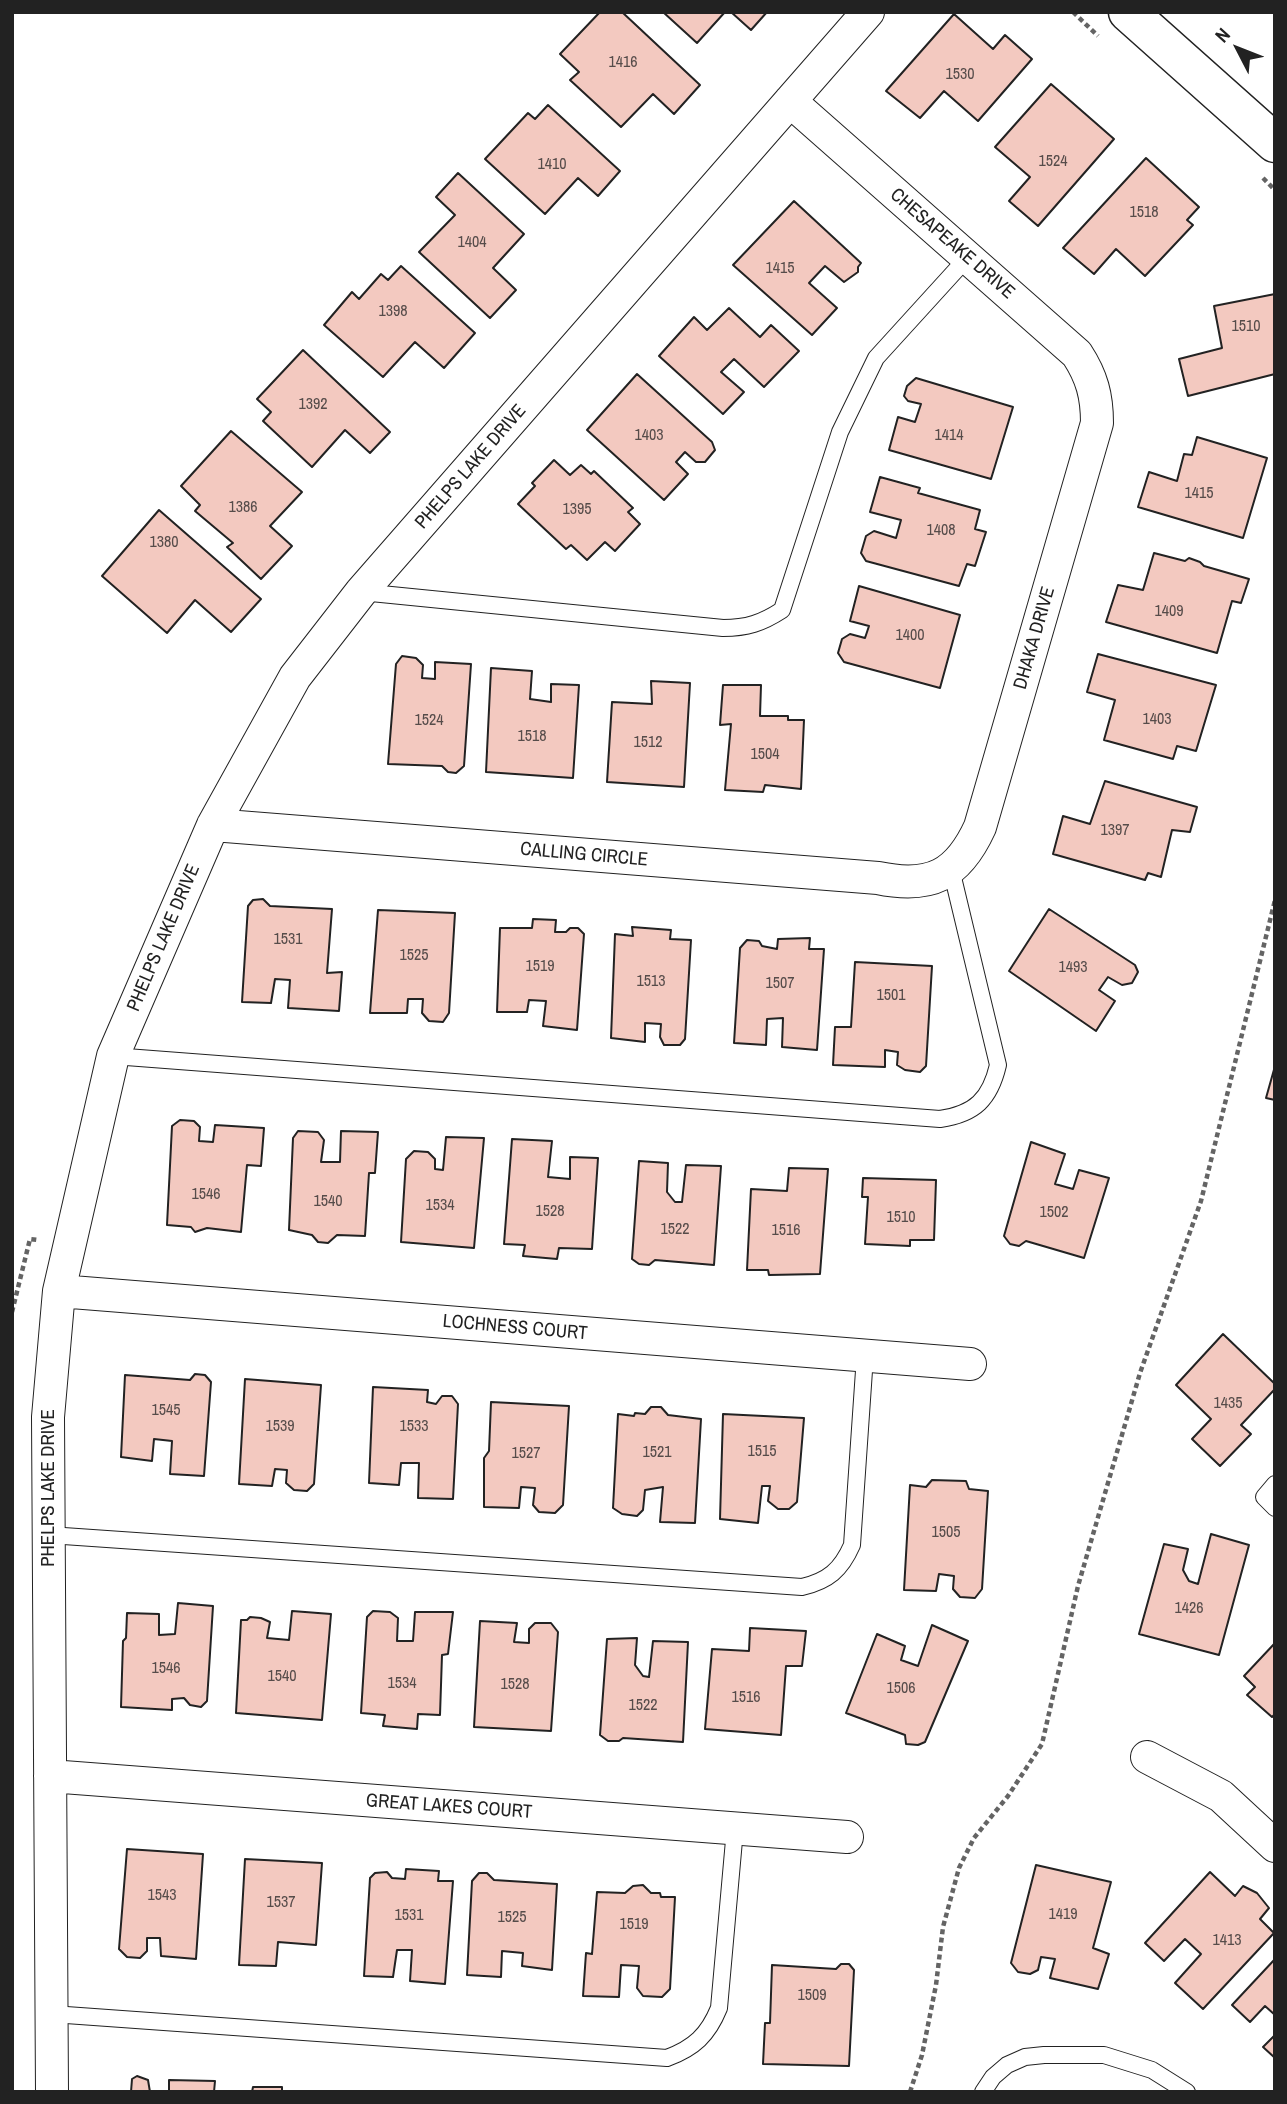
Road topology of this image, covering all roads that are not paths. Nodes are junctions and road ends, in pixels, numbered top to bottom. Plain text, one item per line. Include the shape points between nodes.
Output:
1 (868, 12) edge
2 (1128, 12) edge
3 (790, 102) junction
4 (1275, 143) edge
5 (967, 258) junction
6 (1097, 398) joint
7 (361, 592) junction
8 (213, 825) junction
9 (951, 869) junction
10 (113, 1056) junction
11 (59, 1291) junction
12 (865, 1356) junction
13 (970, 1364) dead end
14 (1275, 1484) edge
15 (1275, 1508) edge
16 (48, 1535) junction
17 (1147, 1757) dead end
18 (50, 1776) junction
19 (735, 1829) junction
20 (848, 1837) dead end
21 (1275, 1846) edge
22 (52, 2014) junction
23 (52, 2092) edge
24 (983, 2092) edge
25 (1187, 2092) edge

1 - 3 street, PHELPS LAKE DRIVE
2 - 4 main road
3 - 5 street, CHESAPEAKE DRIVE
3 - 7 street, PHELPS LAKE DRIVE
5 - 6 street, CHESAPEAKE DRIVE via 1077,354
5 - 7 lane via 876,358 840,432 782,610 764,621 744,628 723,628
6 - 9 street, DHAKA DRIVE via 1097,423 980,827 969,851
7 - 8 street, PHELPS LAKE DRIVE via 295,677
8 - 9 street, CALLING CIRCLE via 864,877 903,884 929,880
8 - 10 street, PHELPS LAKE DRIVE
9 - 10 lane via 998,1065 985,1097 957,1116 940,1119
10 - 11 street, PHELPS LAKE DRIVE
11 - 12 street, LOCHNESS COURT
11 - 16 street, PHELPS LAKE DRIVE via 48,1417
12 - 13 street, LOCHNESS COURT
12 - 16 lane via 852,1545 833,1574 802,1587
14 - 15 lane via 1264,1497
16 - 18 street, PHELPS LAKE DRIVE
17 - 21 street via 1221,1796
18 - 19 street, GREAT LAKES COURT
18 - 22 street, PHELPS LAKE DRIVE
19 - 20 street, GREAT LAKES COURT
19 - 22 lane via 719,2008 700,2041 667,2058
22 - 23 street, PHELPS LAKE DRIVE
24 - 25 lane via 1007,2065 1044,2055 1104,2055 1152,2070

